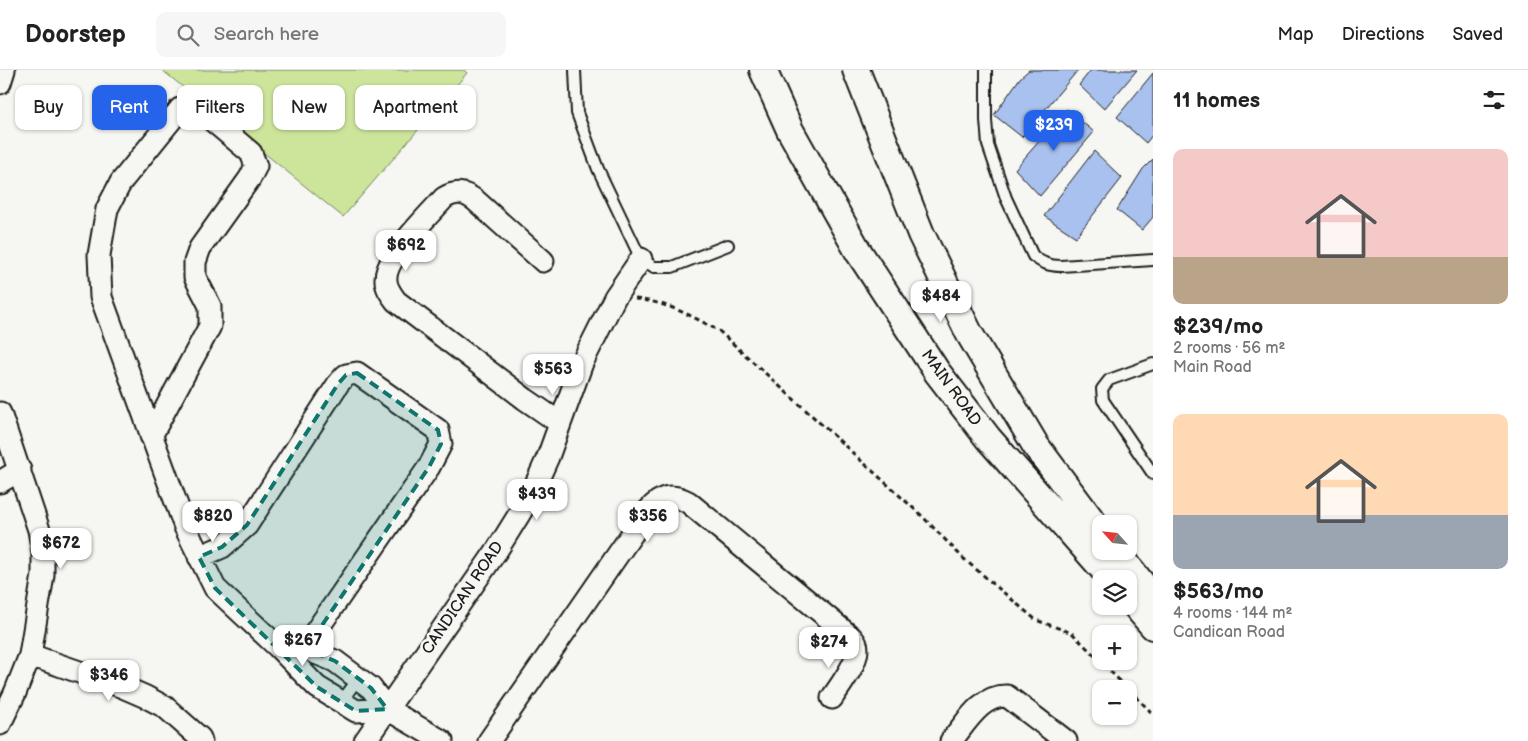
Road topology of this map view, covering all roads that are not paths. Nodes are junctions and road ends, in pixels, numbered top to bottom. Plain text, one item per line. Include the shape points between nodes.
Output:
1 (4, 70) edge
2 (575, 70) edge
3 (763, 70) edge
4 (856, 70) edge
5 (986, 70) edge
6 (0, 84) edge
7 (728, 245) dead end
8 (641, 259) junction
9 (543, 260) dead end
10 (1153, 260) edge
11 (1153, 364) edge
12 (0, 413) edge
13 (560, 424) junction
14 (151, 436) junction
15 (20, 470) junction
16 (1153, 474) edge
17 (0, 482) edge
18 (1092, 521) edge
19 (199, 557) junction
20 (1123, 560) edge
21 (1104, 570) edge
22 (1153, 598) edge
23 (1137, 607) edge
24 (1153, 626) edge
25 (278, 647) junction
26 (306, 648) junction
27 (30, 655) junction
28 (358, 678) junction
29 (832, 698) dead end
30 (341, 702) junction
31 (387, 709) junction
32 (0, 724) edge
33 (201, 741) edge
34 (365, 741) edge
35 (442, 741) edge
36 (489, 741) edge
37 (951, 741) edge
38 (1066, 741) edge

1 - 6 street
2 - 8 lane via 577,113 598,169
3 - 21 street, MAIN ROAD via 790,130 858,251 937,372 988,438
4 - 18 street via 920,234 969,334 1036,446
5 - 10 lane via 988,145 1006,198 1033,256 1049,266
7 - 8 lane via 672,267 654,267
8 - 13 street, CANDICAN ROAD via 615,297 582,364
9 - 13 street via 475,200 459,193 444,198 396,252 385,279 396,301
11 - 16 lane via 1109,380 1102,389 1103,400
12 - 15 street
13 - 31 street, CANDICAN ROAD via 520,513
14 - 14 street via 101,297 99,255 107,209 121,182 180,109 192,108 206,115 251,153 256,166 200,248 195,276 210,306 210,326
14 - 19 street via 184,527
15 - 17 street
15 - 27 street via 43,552 43,574
19 - 25 street via 215,588
19 - 26 street via 222,547 247,525 346,375 357,373 438,430 441,444 429,467
20 - 22 street
23 - 24 street
25 - 26 street
25 - 30 street via 317,687
26 - 28 street via 335,660
27 - 32 street
27 - 33 street via 146,697 165,707
28 - 30 lane
28 - 31 street via 371,688
29 - 36 street via 855,657 856,644 851,637 688,502 678,496 670,497 661,499 648,511
30 - 31 street via 356,711
31 - 34 street, CANDICAN ROAD
31 - 35 street
37 - 38 street via 981,705 997,695 1007,696

